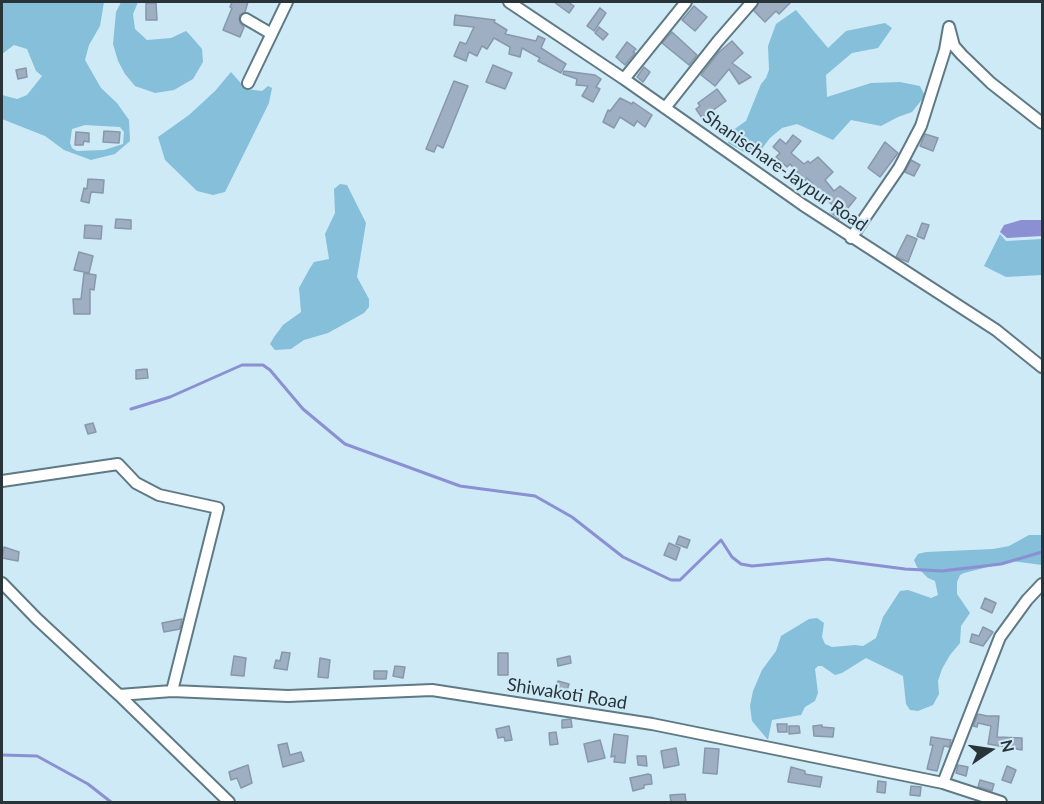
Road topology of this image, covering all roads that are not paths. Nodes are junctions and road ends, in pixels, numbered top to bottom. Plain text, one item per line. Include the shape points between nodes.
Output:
1 (287, 2) edge
2 (509, 2) edge
3 (686, 2) edge
4 (752, 2) edge
5 (246, 19) dead end
6 (270, 33) junction
7 (624, 79) junction
8 (248, 82) dead end
9 (665, 108) junction
10 (1042, 123) edge
11 (851, 238) junction
12 (1042, 367) edge
13 (2, 482) edge
14 (2, 583) edge
15 (1042, 584) edge
16 (172, 691) junction
17 (119, 695) junction
18 (943, 783) junction
19 (229, 802) edge
20 (1001, 802) edge

1 - 6 street
2 - 7 street, Shanischare-Jaypur Road
3 - 7 street
4 - 9 street
5 - 6 street
6 - 8 street
7 - 9 street, Shanischare-Jaypur Road
9 - 11 street, Shanischare-Jaypur Road
10 - 11 street via 962,55 954,46 949,27 921,126 899,168
11 - 12 street, Shanischare-Jaypur Road via 996,330
13 - 16 street via 118,464 136,483 159,495 218,508
14 - 17 street
15 - 18 street via 1000,637
16 - 17 street, Shiwakoti Road
16 - 18 street, Shiwakoti Road via 288,696 432,690 652,724
17 - 19 street
18 - 20 street, Shiwakoti Road

